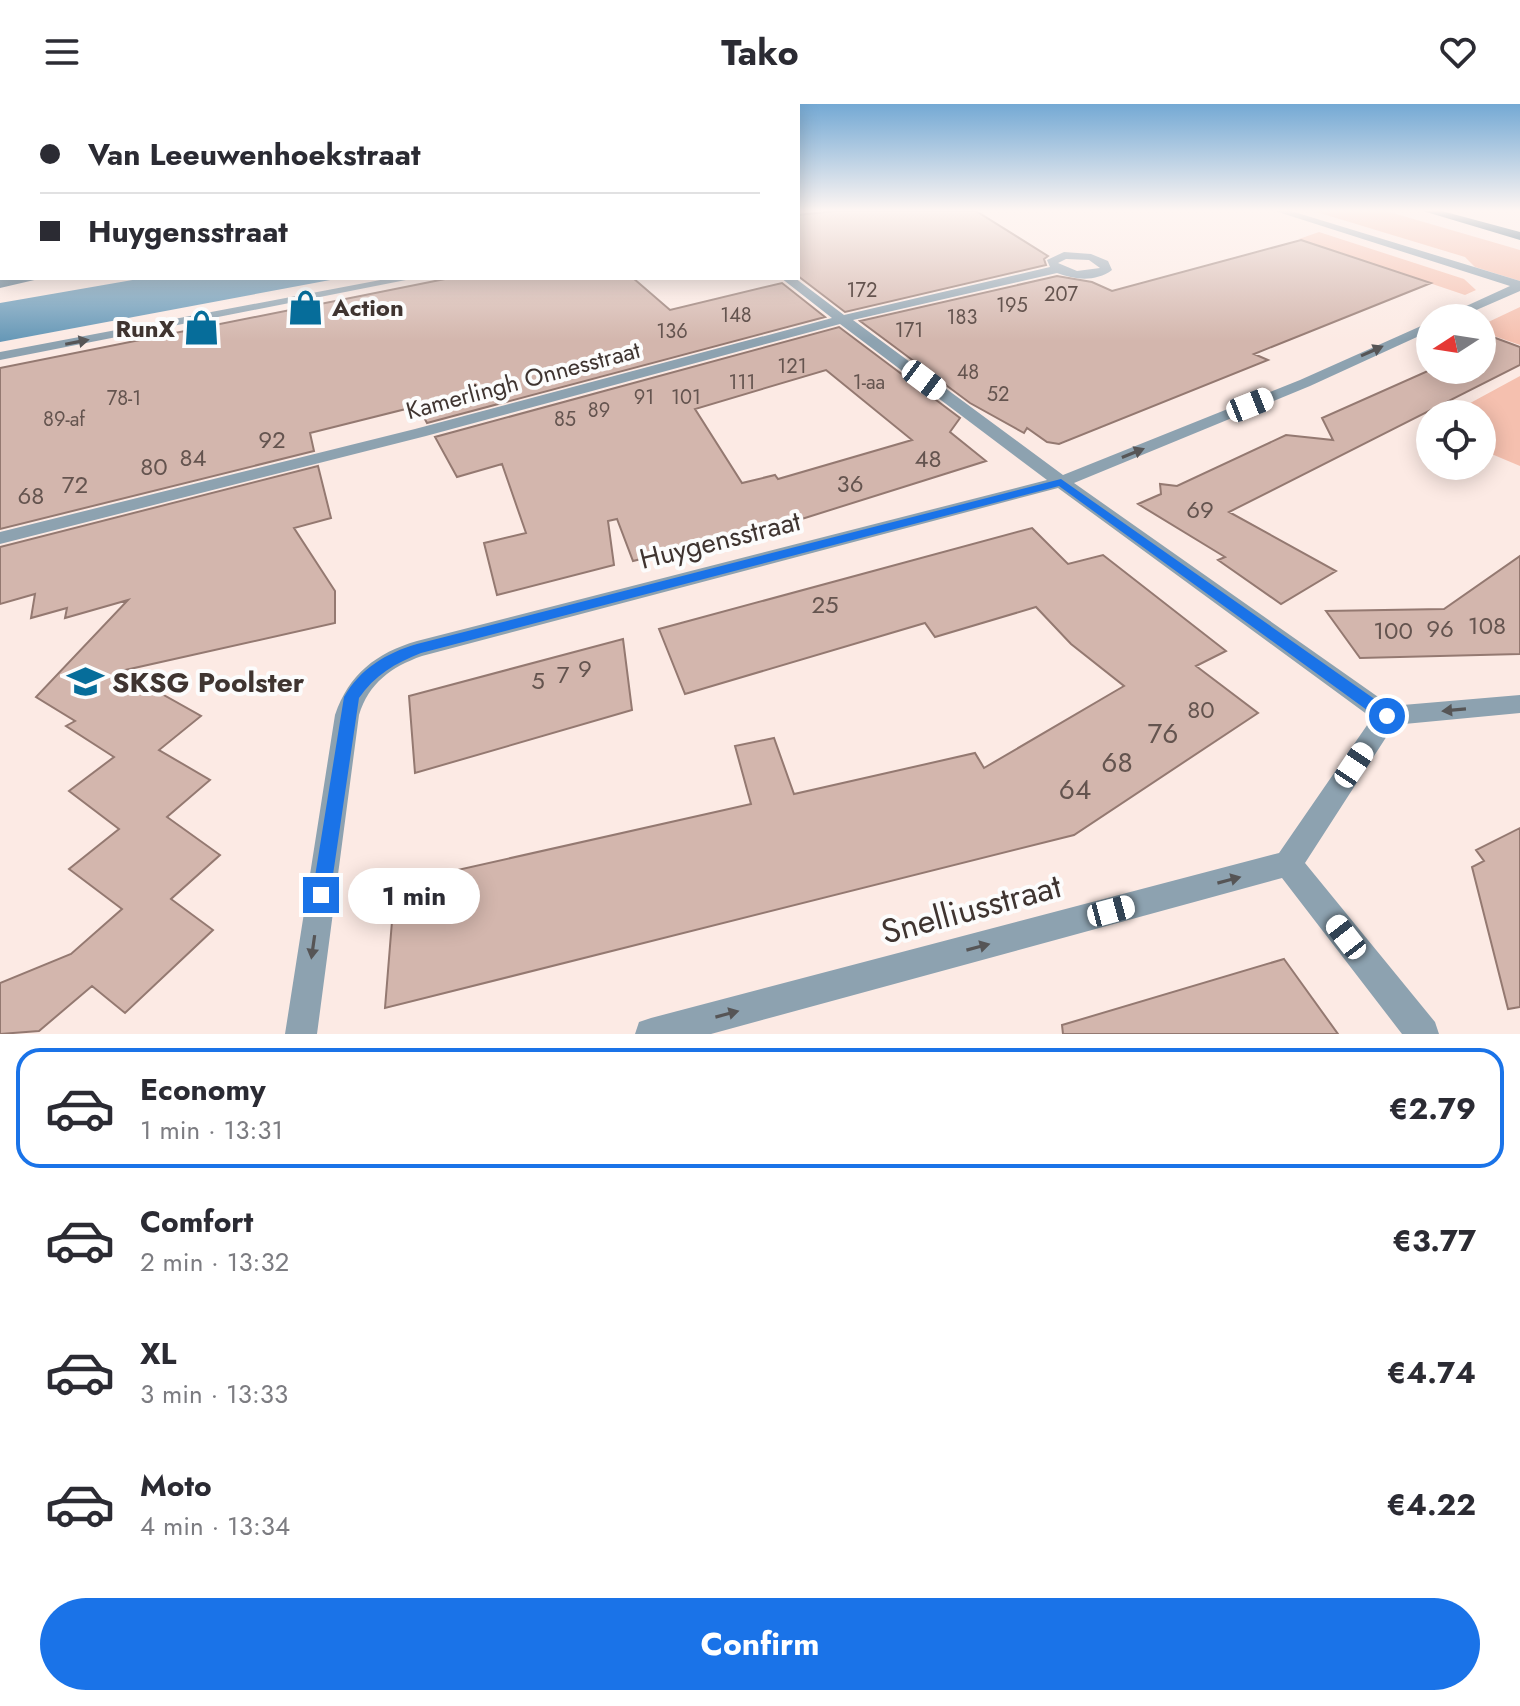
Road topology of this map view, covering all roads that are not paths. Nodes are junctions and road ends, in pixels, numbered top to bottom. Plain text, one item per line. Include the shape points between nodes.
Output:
1 (1419, 254) edge
2 (1058, 269) dead end
3 (25, 280) edge
4 (399, 280) edge
5 (790, 280) edge
6 (0, 284) edge
7 (1520, 286) edge
8 (1479, 304) edge
9 (842, 319) junction
10 (1416, 332) edge
11 (0, 356) edge
12 (1061, 482) junction
13 (0, 538) edge
14 (1520, 704) edge
15 (1387, 716) junction
16 (1288, 864) junction
17 (301, 1034) edge
18 (651, 1034) edge
19 (1423, 1034) edge

1 - 7 street
2 - 9 street, Kamerlingh Onnesstraat
3 - 6 main road
11 -> 4 street
5 - 9 street
7 - 8 street
9 - 12 street
9 - 13 street, Kamerlingh Onnesstraat via 420,433
12 -> 10 street, Huygensstraat
12 - 15 street
12 -> 17 street, Huygensstraat via 417,649 379,666 351,697 347,715
14 -> 15 street
15 - 16 street
18 -> 16 street, Snelliusstraat
16 - 19 street

